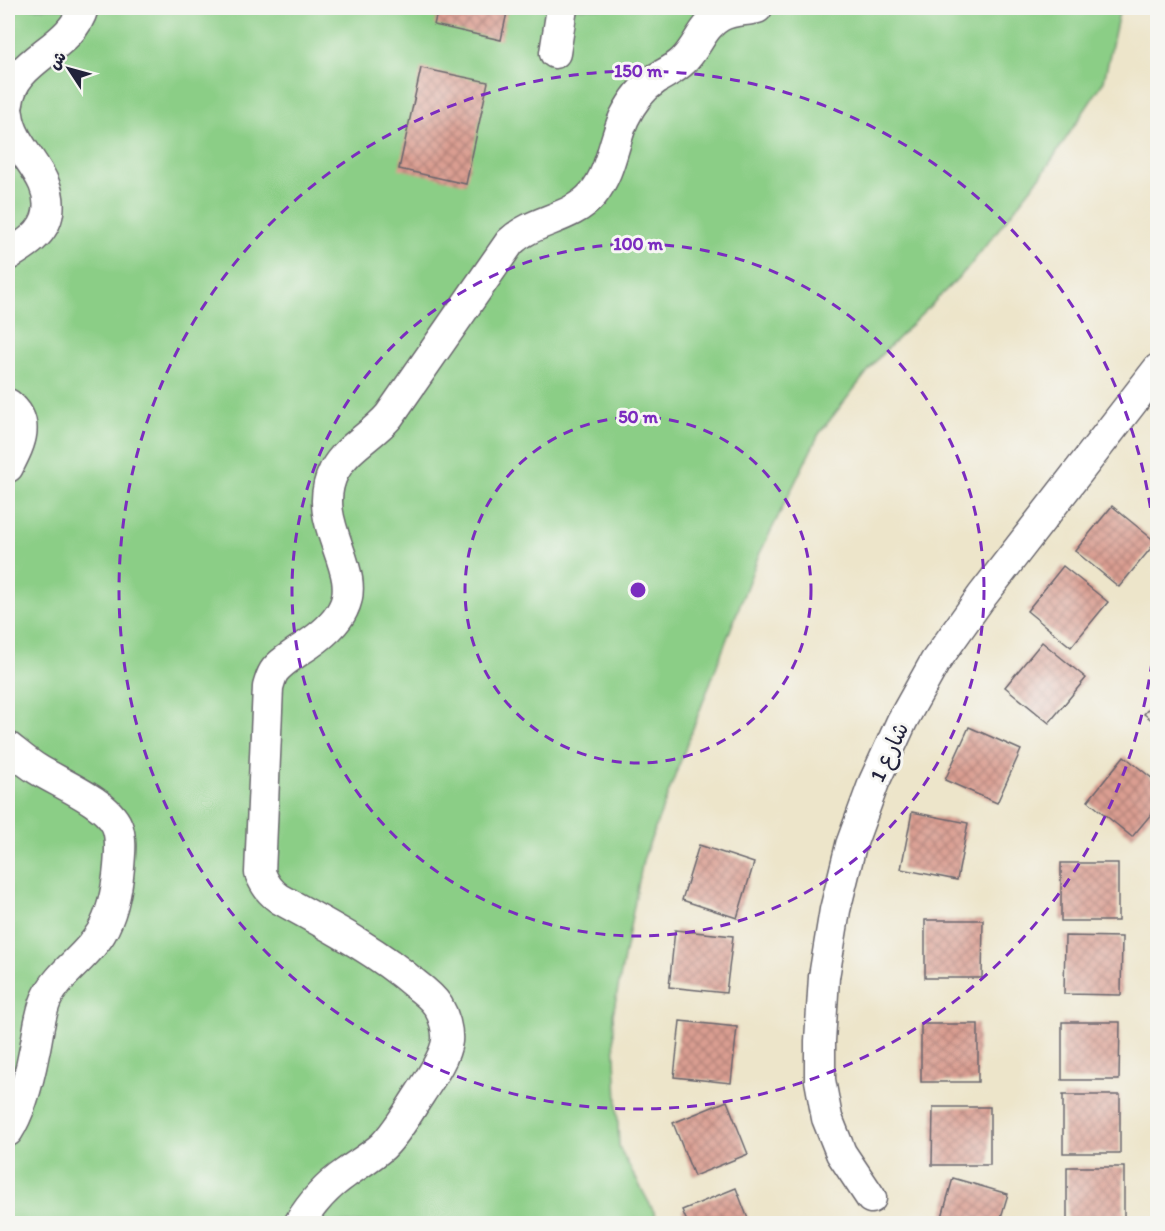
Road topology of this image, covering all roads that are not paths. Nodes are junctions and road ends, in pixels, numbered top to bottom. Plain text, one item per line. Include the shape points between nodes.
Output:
1 (83, 8) edge
2 (562, 8) edge
3 (757, 8) edge
4 (555, 52) dead end
5 (8, 103) edge
6 (8, 114) edge
7 (8, 255) edge
8 (1158, 369) edge
9 (8, 404) edge
10 (8, 467) edge
11 (8, 747) edge
12 (8, 1131) edge
13 (871, 1198) dead end
14 (299, 1224) edge

1 - 5 street via 66,36 16,80
2 - 4 street
3 - 14 street via 720,16 681,63 642,90 624,119 605,174 592,195 580,206 524,231 510,242 388,416 349,451 328,487 327,514 346,574 348,597 338,618 271,676 260,873 264,884 280,899 378,954 424,991 445,1022 447,1041 436,1068 398,1128 383,1146 325,1191
6 - 7 street via 16,139 46,188 49,203 40,231
8 - 13 street, شارع 1 via 935,662 879,771 851,845 824,977 820,1080 827,1118 841,1153
9 - 10 street via 20,417 22,430
11 - 12 street via 34,768 101,806 111,815 120,839 109,918 90,948 47,999 24,1092

